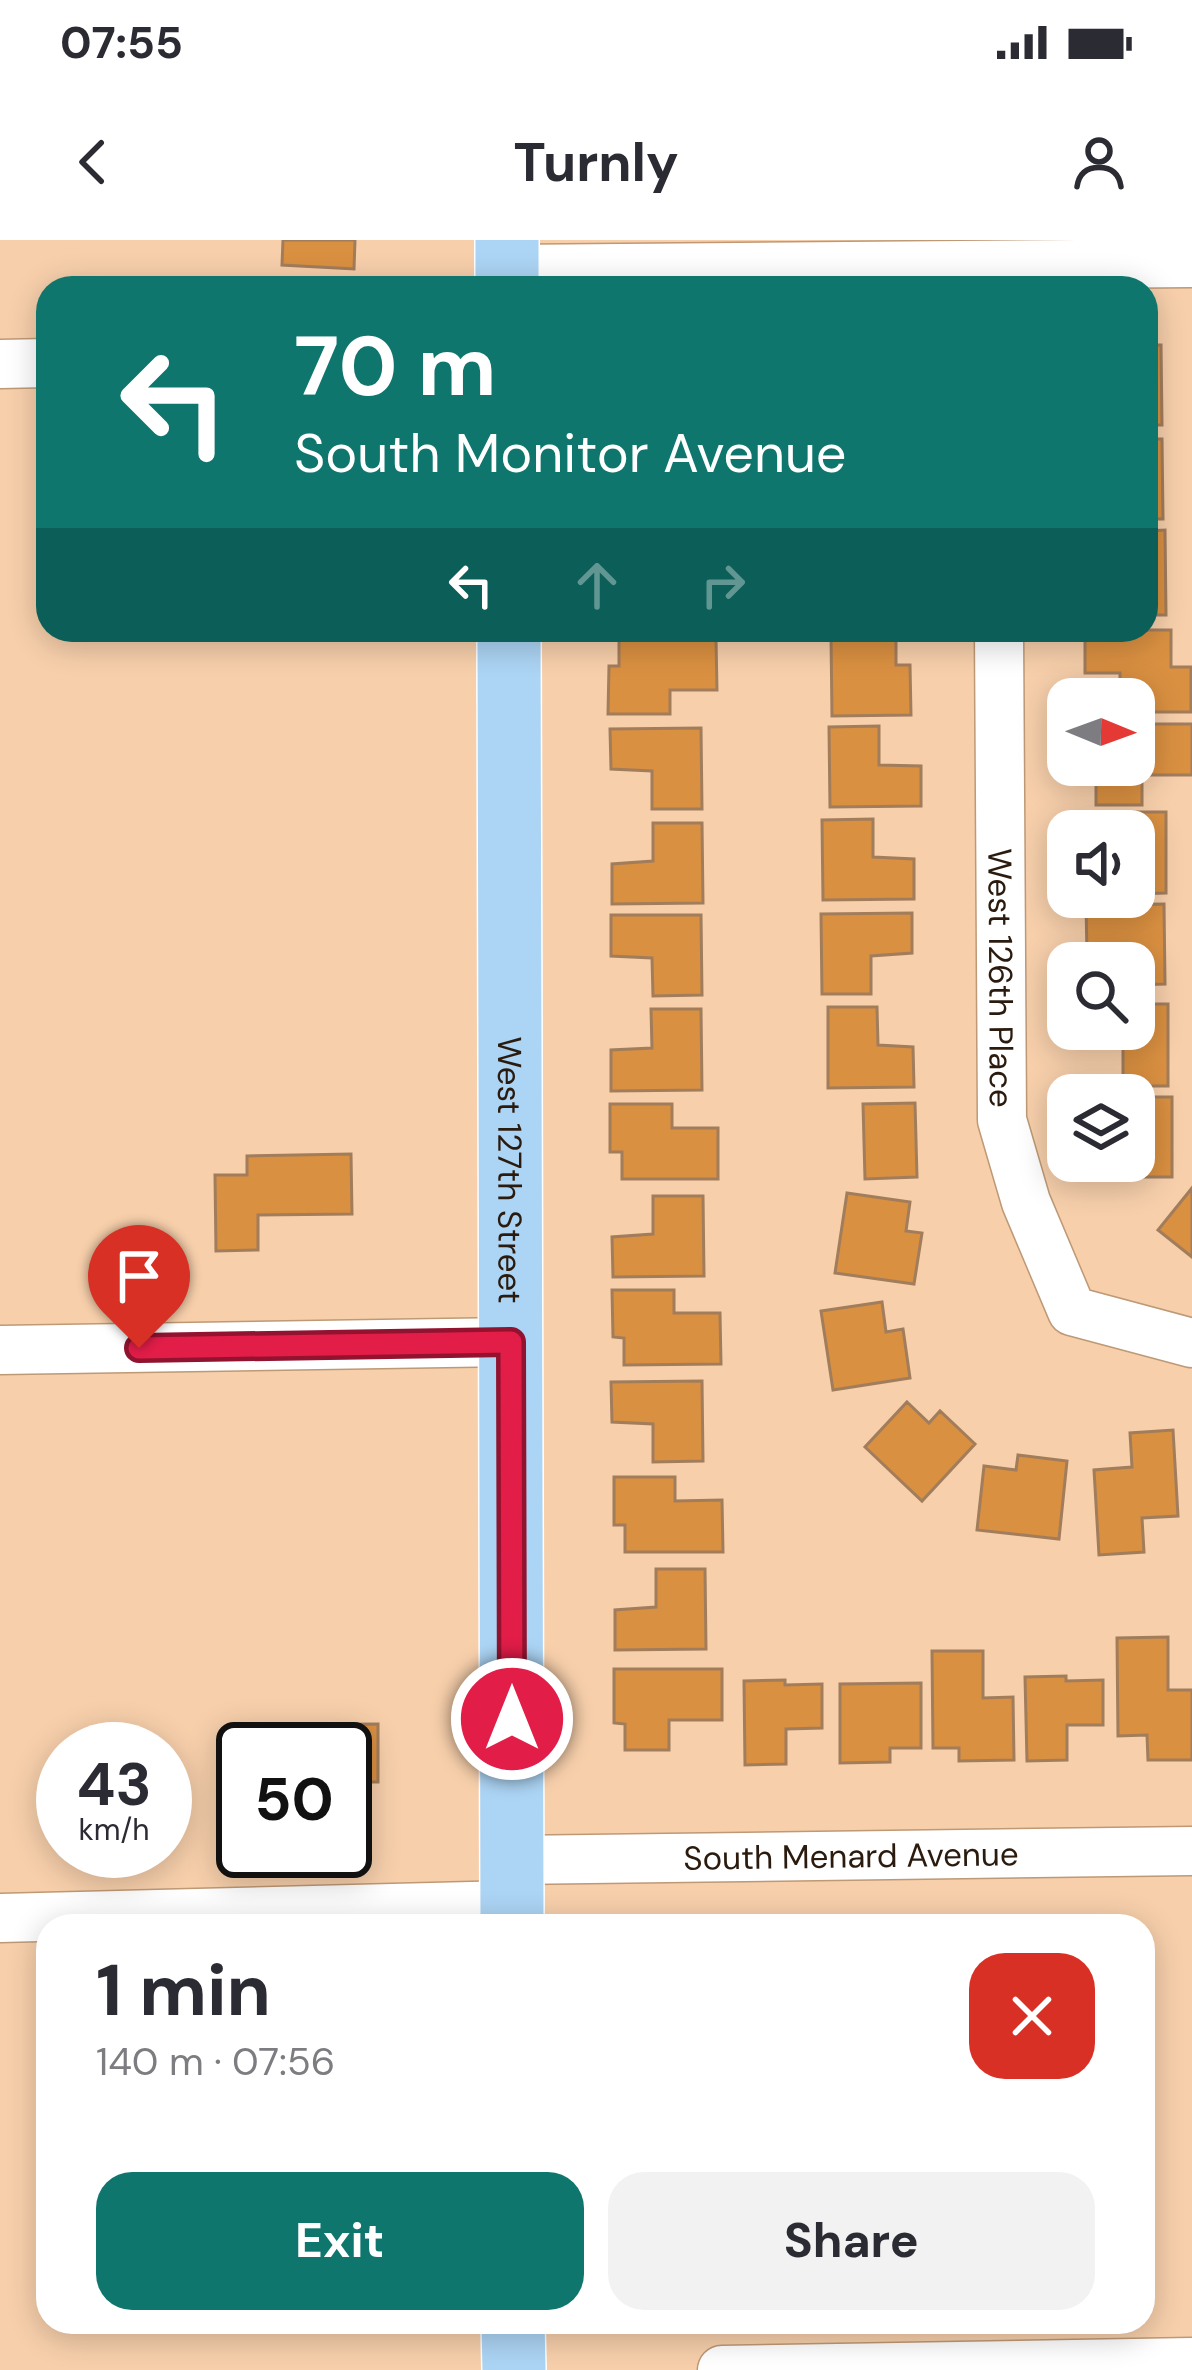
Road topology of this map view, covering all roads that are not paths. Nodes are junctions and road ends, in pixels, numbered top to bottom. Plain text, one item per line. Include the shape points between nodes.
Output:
1 (1192, 262) edge
2 (508, 266) edge
3 (998, 276) edge
4 (36, 363) edge
5 (0, 364) edge
6 (508, 642) edge
7 (999, 642) edge
8 (511, 1342) junction
9 (1192, 1343) edge
10 (0, 1350) edge
11 (1192, 1851) edge
12 (512, 1897) edge
13 (98, 1914) edge
14 (36, 1917) edge
15 (0, 1918) edge
16 (514, 2334) edge
17 (1192, 2362) edge
18 (514, 2370) edge
19 (722, 2370) edge

1 - 3 street
2 - 3 street
4 - 5 street
6 - 8 main road, West 127th Street
7 - 9 street, West 126th Place via 1002,1120 1072,1311
8 - 10 street
8 - 12 main road, West 127th Street
11 - 12 street, South Menard Avenue
12 - 13 street, South Menard Avenue
14 - 15 street, South Menard Avenue
16 - 18 main road
17 - 19 street

